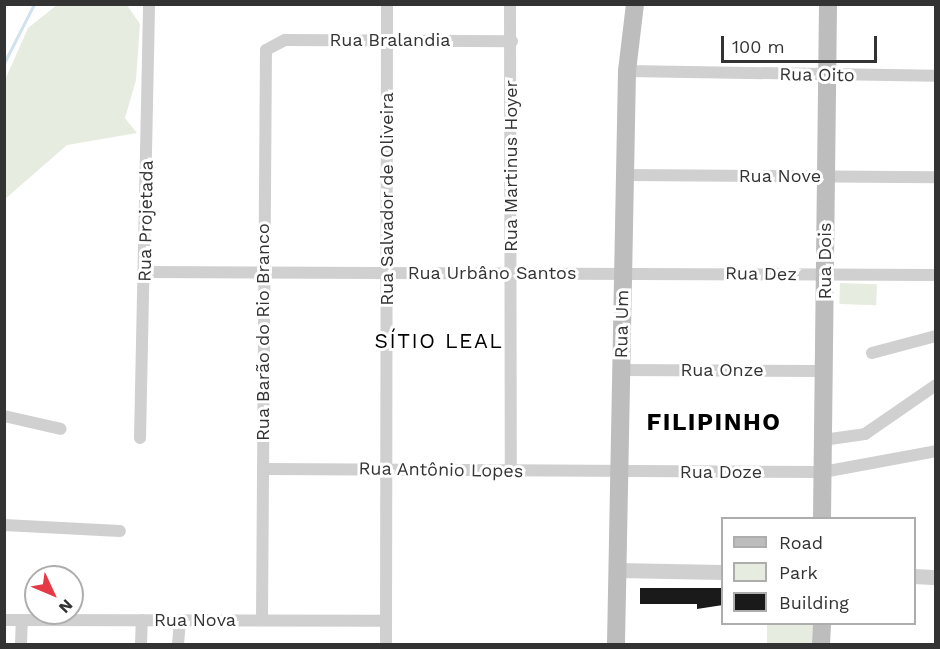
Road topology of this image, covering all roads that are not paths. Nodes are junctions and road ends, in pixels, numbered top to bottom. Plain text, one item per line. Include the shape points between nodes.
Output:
1 (149, 4) edge
2 (387, 4) edge
3 (510, 4) edge
4 (635, 4) edge
5 (828, 4) edge
6 (388, 40) junction
7 (512, 41) junction
8 (269, 46) joint
9 (627, 71) junction
10 (826, 75) junction
11 (936, 76) edge
12 (625, 175) junction
13 (825, 176) junction
14 (936, 177) edge
15 (145, 272) junction
16 (387, 272) junction
17 (623, 272) junction
18 (264, 273) junction
19 (511, 273) junction
20 (824, 274) junction
21 (936, 275) edge
22 (936, 336) edge
23 (872, 353) dead end
24 (621, 370) junction
25 (824, 371) junction
26 (936, 385) edge
27 (5, 417) edge
28 (61, 429) dead end
29 (140, 438) dead end
30 (823, 440) junction
31 (936, 451) edge
32 (263, 469) junction
33 (385, 469) junction
34 (511, 471) junction
35 (619, 472) junction
36 (823, 472) junction
37 (822, 517) edge
38 (4, 525) edge
39 (120, 531) dead end
40 (617, 570) junction
41 (721, 572) edge
42 (916, 576) edge
43 (936, 577) edge
44 (4, 620) edge
45 (22, 620) junction
46 (142, 620) junction
47 (180, 620) junction
48 (262, 620) junction
49 (386, 621) junction
50 (822, 625) edge
51 (21, 645) edge
52 (141, 645) edge
53 (178, 645) edge
54 (386, 645) edge
55 (616, 645) edge
56 (821, 645) edge

1 - 15 street, Rua Projetada
2 - 6 street, Rua Salvador de Oliveira
3 - 7 street, Rua Martinus Hoyer
4 - 9 main road, Rua Um
5 - 10 main road, Rua Dois
6 - 7 street, Rua Bralandia
6 - 8 street, Rua Bralandia via 285,40
6 - 16 street, Rua Salvador de Oliveira
7 - 19 street, Rua Martinus Hoyer
8 - 18 street, Rua Barão do Rio Branco via 265,58
9 - 10 street, Rua Oito
9 - 12 main road, Rua Um
10 - 11 street, Rua Oito
10 - 13 main road, Rua Dois
12 - 13 street, Rua Nove
12 - 17 main road, Rua Um
13 - 14 street, Rua Nove
13 - 20 main road, Rua Dois
15 - 18 street, Rua Urbâno Santos
15 - 29 street, Rua Projetada
16 - 18 street, Rua Urbâno Santos
16 - 19 street, Rua Urbâno Santos
16 - 33 street, Rua Salvador de Oliveira
17 - 19 street, Rua Urbâno Santos
17 - 20 street, Rua Dez
17 - 24 main road, Rua Um
18 - 32 street, Rua Barão do Rio Branco
19 - 34 street, Rua Martinus Hoyer
20 - 21 street, Rua Dez
20 - 25 main road, Rua Dois
22 - 23 street
24 - 25 street, Rua Onze
24 - 35 main road, Rua Um
25 - 30 main road, Rua Dois
26 - 30 street via 865,434
27 - 28 street
30 - 36 main road, Rua Dois
31 - 36 street, Rua Doze
32 - 33 street, Rua Antônio Lopes
32 - 48 street, Rua Barão do Rio Branco
33 - 34 street, Rua Antônio Lopes
33 - 49 street, Rua Salvador de Oliveira
34 - 35 street, Rua Antônio Lopes
35 - 36 street, Rua Doze
35 - 40 main road, Rua Um
36 - 37 main road, Rua Dois
38 - 39 street
40 - 41 street
40 - 55 main road, Rua Um
42 - 43 street
44 - 45 street, Rua Nova
45 - 46 street, Rua Nova
45 - 51 street
46 - 47 street, Rua Nova
46 - 52 street
47 - 48 street, Rua Nova
47 - 53 street
48 - 49 street, Rua Nova
49 - 54 street, Rua Salvador de Oliveira
50 - 56 main road

